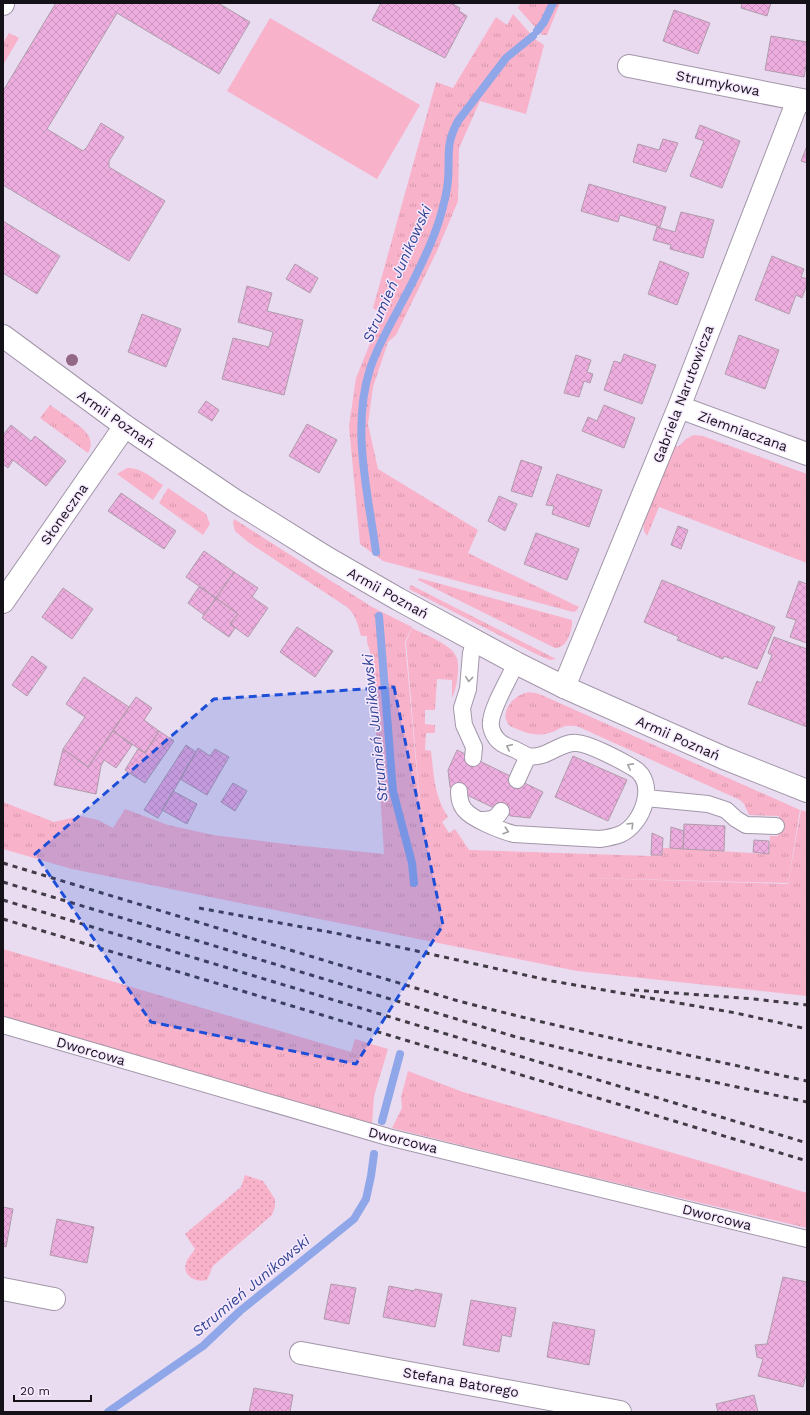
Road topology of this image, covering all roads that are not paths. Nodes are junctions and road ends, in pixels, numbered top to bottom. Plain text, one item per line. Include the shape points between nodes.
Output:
1 (629, 66) dead end
2 (803, 100) edge
3 (3, 336) edge
4 (679, 407) junction
5 (125, 426) junction
6 (807, 454) edge
7 (3, 602) edge
8 (475, 641) junction
9 (516, 663) junction
10 (564, 687) junction
11 (528, 756) junction
12 (473, 758) dead end
13 (517, 780) dead end
14 (459, 791) dead end
15 (807, 791) edge
16 (646, 798) junction
17 (501, 812) dead end
18 (480, 820) junction
19 (776, 826) dead end
20 (3, 1025) edge
21 (807, 1239) edge
22 (3, 1289) edge
23 (54, 1299) dead end
24 (301, 1353) dead end
25 (620, 1412) edge

1 - 2 street, Strumykowa
2 - 4 street, Gabriela Narutowicza
3 - 5 street, Armii Poznań
4 - 6 street, Ziemniaczana
4 - 10 street, Gabriela Narutowicza
5 - 7 street, Słoneczna
5 - 8 street, Armii Poznań via 234,500 320,554
8 - 9 street, Armii Poznań
8 -> 12 lane via 471,653 468,689 462,708 464,725 474,746
9 - 10 street, Armii Poznań
11 -> 9 lane via 497,740 490,723 493,711
10 - 15 street, Armii Poznań via 724,758
11 - 13 lane
16 -> 11 lane via 645,782 635,768 586,745 570,742 545,754
14 - 18 lane via 463,808
18 -> 16 lane via 514,834 600,839 622,834 630,828 638,818
16 - 19 lane via 708,804 726,810 746,825
17 - 18 lane via 494,818
20 - 21 lane, Dworcowa via 388,1137
22 - 23 street
24 - 25 street, Stefana Batorego

